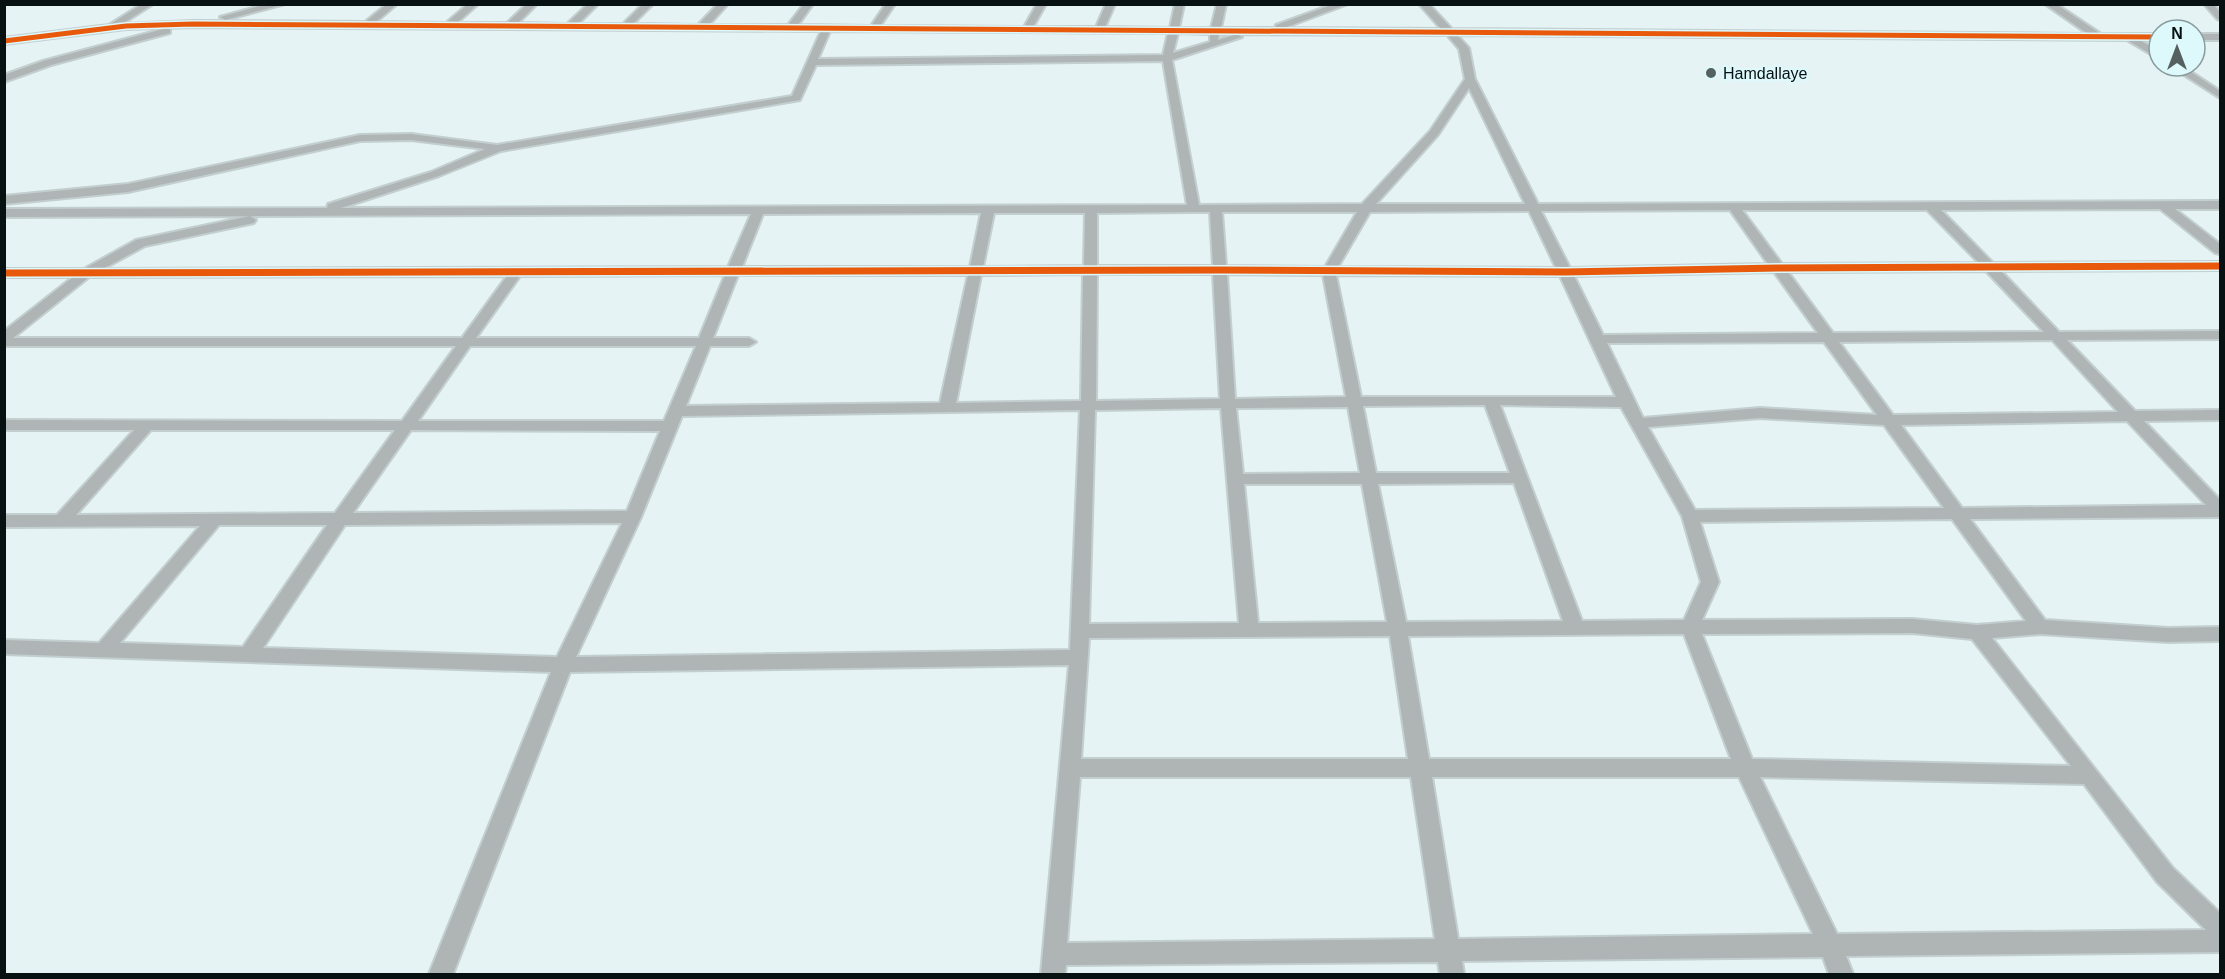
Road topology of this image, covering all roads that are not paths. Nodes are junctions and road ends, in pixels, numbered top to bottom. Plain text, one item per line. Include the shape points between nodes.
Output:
1 (149, 4) edge
2 (281, 4) edge
3 (393, 4) edge
4 (474, 4) edge
5 (533, 4) edge
6 (594, 4) edge
7 (649, 4) edge
8 (724, 4) edge
9 (809, 4) edge
10 (891, 4) edge
11 (1041, 4) edge
12 (1111, 4) edge
13 (1180, 4) edge
14 (1222, 4) edge
15 (1344, 4) edge
16 (2049, 4) edge
17 (2208, 4) edge
18 (1428, 7) edge
19 (2220, 17) edge
20 (193, 24) junction
21 (367, 25) junction
22 (449, 25) junction
23 (510, 26) junction
24 (570, 26) junction
25 (110, 27) junction
26 (625, 27) junction
27 (701, 27) junction
28 (791, 28) junction
29 (827, 28) junction
30 (874, 28) junction
31 (1027, 29) junction
32 (1099, 30) junction
33 (1174, 30) junction
34 (1215, 31) junction
35 (1263, 31) junction
36 (1449, 32) junction
37 (2098, 36) junction
38 (2128, 36) junction
39 (2147, 36) edge
40 (4, 41) edge
41 (1212, 43) junction
42 (2147, 48) edge
43 (1167, 58) junction
44 (812, 62) junction
45 (47, 63) junction
46 (2194, 78) edge
47 (4, 79) edge
48 (1470, 79) junction
49 (2220, 95) edge
50 (498, 148) junction
51 (4, 200) edge
52 (2164, 206) junction
53 (2220, 206) edge
54 (1931, 207) junction
55 (1534, 208) junction
56 (1734, 208) junction
57 (1365, 209) junction
58 (988, 210) junction
59 (1091, 210) junction
60 (1194, 210) junction
61 (1216, 210) junction
62 (758, 211) junction
63 (4, 213) edge
64 (293, 213) junction
65 (2220, 250) edge
66 (2220, 266) edge
67 (1991, 267) junction
68 (1778, 268) junction
69 (975, 270) junction
70 (1090, 270) junction
71 (1220, 270) junction
72 (734, 271) junction
73 (1329, 271) junction
74 (516, 272) junction
75 (1565, 272) junction
76 (4, 273) edge
77 (86, 273) junction
78 (2220, 335) edge
79 (2056, 336) junction
80 (1598, 339) junction
81 (1831, 339) junction
82 (4, 340) edge
83 (466, 342) junction
84 (704, 342) junction
85 (748, 342) dead end
86 (1491, 400) junction
87 (1354, 402) junction
88 (1626, 402) junction
89 (1228, 404) junction
90 (1088, 405) junction
91 (947, 407) junction
92 (2220, 415) edge
93 (2129, 417) junction
94 (673, 418) junction
95 (1889, 420) junction
96 (1640, 423) junction
97 (4, 425) edge
98 (147, 425) junction
99 (406, 425) junction
100 (1368, 478) junction
101 (1520, 478) junction
102 (1235, 479) junction
103 (2220, 511) edge
104 (1960, 514) junction
105 (1690, 516) junction
106 (633, 517) junction
107 (340, 519) junction
108 (214, 520) junction
109 (4, 521) edge
110 (61, 521) junction
111 (1690, 627) junction
112 (2040, 627) junction
113 (1575, 628) junction
114 (1398, 629) junction
115 (1249, 630) junction
116 (1080, 631) junction
117 (1977, 632) junction
118 (2220, 634) edge
119 (4, 647) edge
120 (104, 650) junction
121 (249, 654) junction
122 (1079, 657) junction
123 (563, 664) junction
124 (1069, 768) junction
125 (1419, 768) junction
126 (1745, 768) junction
127 (2090, 775) junction
128 (2220, 928) edge
129 (2220, 941) edge
130 (1830, 944) junction
131 (1450, 963) edge
132 (1054, 964) edge
133 (441, 975) edge
134 (1841, 975) edge

1 - 25 street
2 - 20 street
3 - 21 street
4 - 22 street
5 - 23 street
6 - 24 street
7 - 26 street
8 - 27 street
9 - 28 street
10 - 30 street
11 - 31 street
12 - 32 street
13 - 33 street
14 - 34 street
15 - 35 street
16 - 37 street
17 - 19 street
18 - 36 street
20 - 21 street
20 - 25 street
20 - 45 street
21 - 22 street
22 - 23 street
23 - 24 street
24 - 26 street
25 - 40 street
25 - 45 street
26 - 27 street
27 - 28 street
28 - 29 street
29 - 30 street
29 - 44 street
30 - 31 street
31 - 32 street
32 - 33 street
33 - 34 street
33 - 43 street
34 - 35 street
34 - 41 street
35 - 36 street
35 - 41 street
36 - 37 street
36 - 48 street via 1464,48
37 - 38 street
38 - 39 street
38 - 42 street
41 - 43 street
43 - 44 street
43 - 60 street
44 - 50 street via 796,98
45 - 47 street
46 - 49 street
48 - 55 street
48 - 57 street via 1434,133
50 - 51 street via 382,135 128,188
50 - 64 street via 435,174 340,205
52 - 53 street
52 - 54 street
52 - 65 street
54 - 56 street
54 - 67 street
55 - 56 street
55 - 57 street
55 - 75 street
56 - 68 street
57 - 61 street
57 - 73 street
58 - 59 street
58 - 62 street
58 - 69 street
59 - 60 street
59 - 70 street
60 - 61 street
61 - 71 street
62 - 64 street
62 - 72 street
63 - 64 street
64 - 77 street via 141,243
66 - 67 street
67 - 68 street
67 - 79 street
68 - 75 street
68 - 81 street
69 - 70 street
69 - 72 street
69 - 91 street
70 - 71 street
70 - 90 street
71 - 73 street
71 - 89 street
72 - 74 street
72 - 84 street
73 - 75 street
73 - 87 street
74 - 77 street
74 - 83 street
75 - 80 street
76 - 77 street
77 - 82 street
78 - 79 street
79 - 81 street
79 - 93 street
80 - 81 street
80 - 88 street
81 - 95 street
82 - 83 street
83 - 84 street
83 - 99 street
84 - 85 street
84 - 94 street
86 - 87 street
86 - 88 street
86 - 101 street
87 - 89 street
87 - 100 street
88 - 96 street
89 - 90 street
89 - 102 street
90 - 91 street
90 - 116 street
91 - 94 street
92 - 93 street
93 - 95 street
93 - 103 street
94 - 99 street
94 - 106 street
95 - 96 street via 1760,413
95 - 104 street
96 - 105 street
97 - 98 street
98 - 99 street
98 - 110 street
99 - 107 street
100 - 101 street
100 - 102 street
100 - 114 street
101 - 113 street
102 - 115 street
103 - 104 street
104 - 105 street
104 - 112 street
105 - 111 street via 1710,582
106 - 107 street
106 - 123 street
107 - 108 street
107 - 121 street
108 - 110 street
108 - 120 street
109 - 110 street
111 - 113 street
111 - 117 street via 1912,626
111 - 126 street
112 - 117 street
112 - 118 street via 2168,635
113 - 114 street
114 - 115 street
114 - 125 street
115 - 116 street
116 - 122 street
117 - 127 street
119 - 120 street
120 - 121 street
121 - 123 street
122 - 123 street
122 - 124 street
123 - 133 street
124 - 125 street
124 - 132 street
125 - 126 street
125 - 131 street
126 - 127 street
126 - 130 street
127 - 128 street via 2165,875
129 - 130 street
130 - 131 street
130 - 134 street
131 - 132 street

